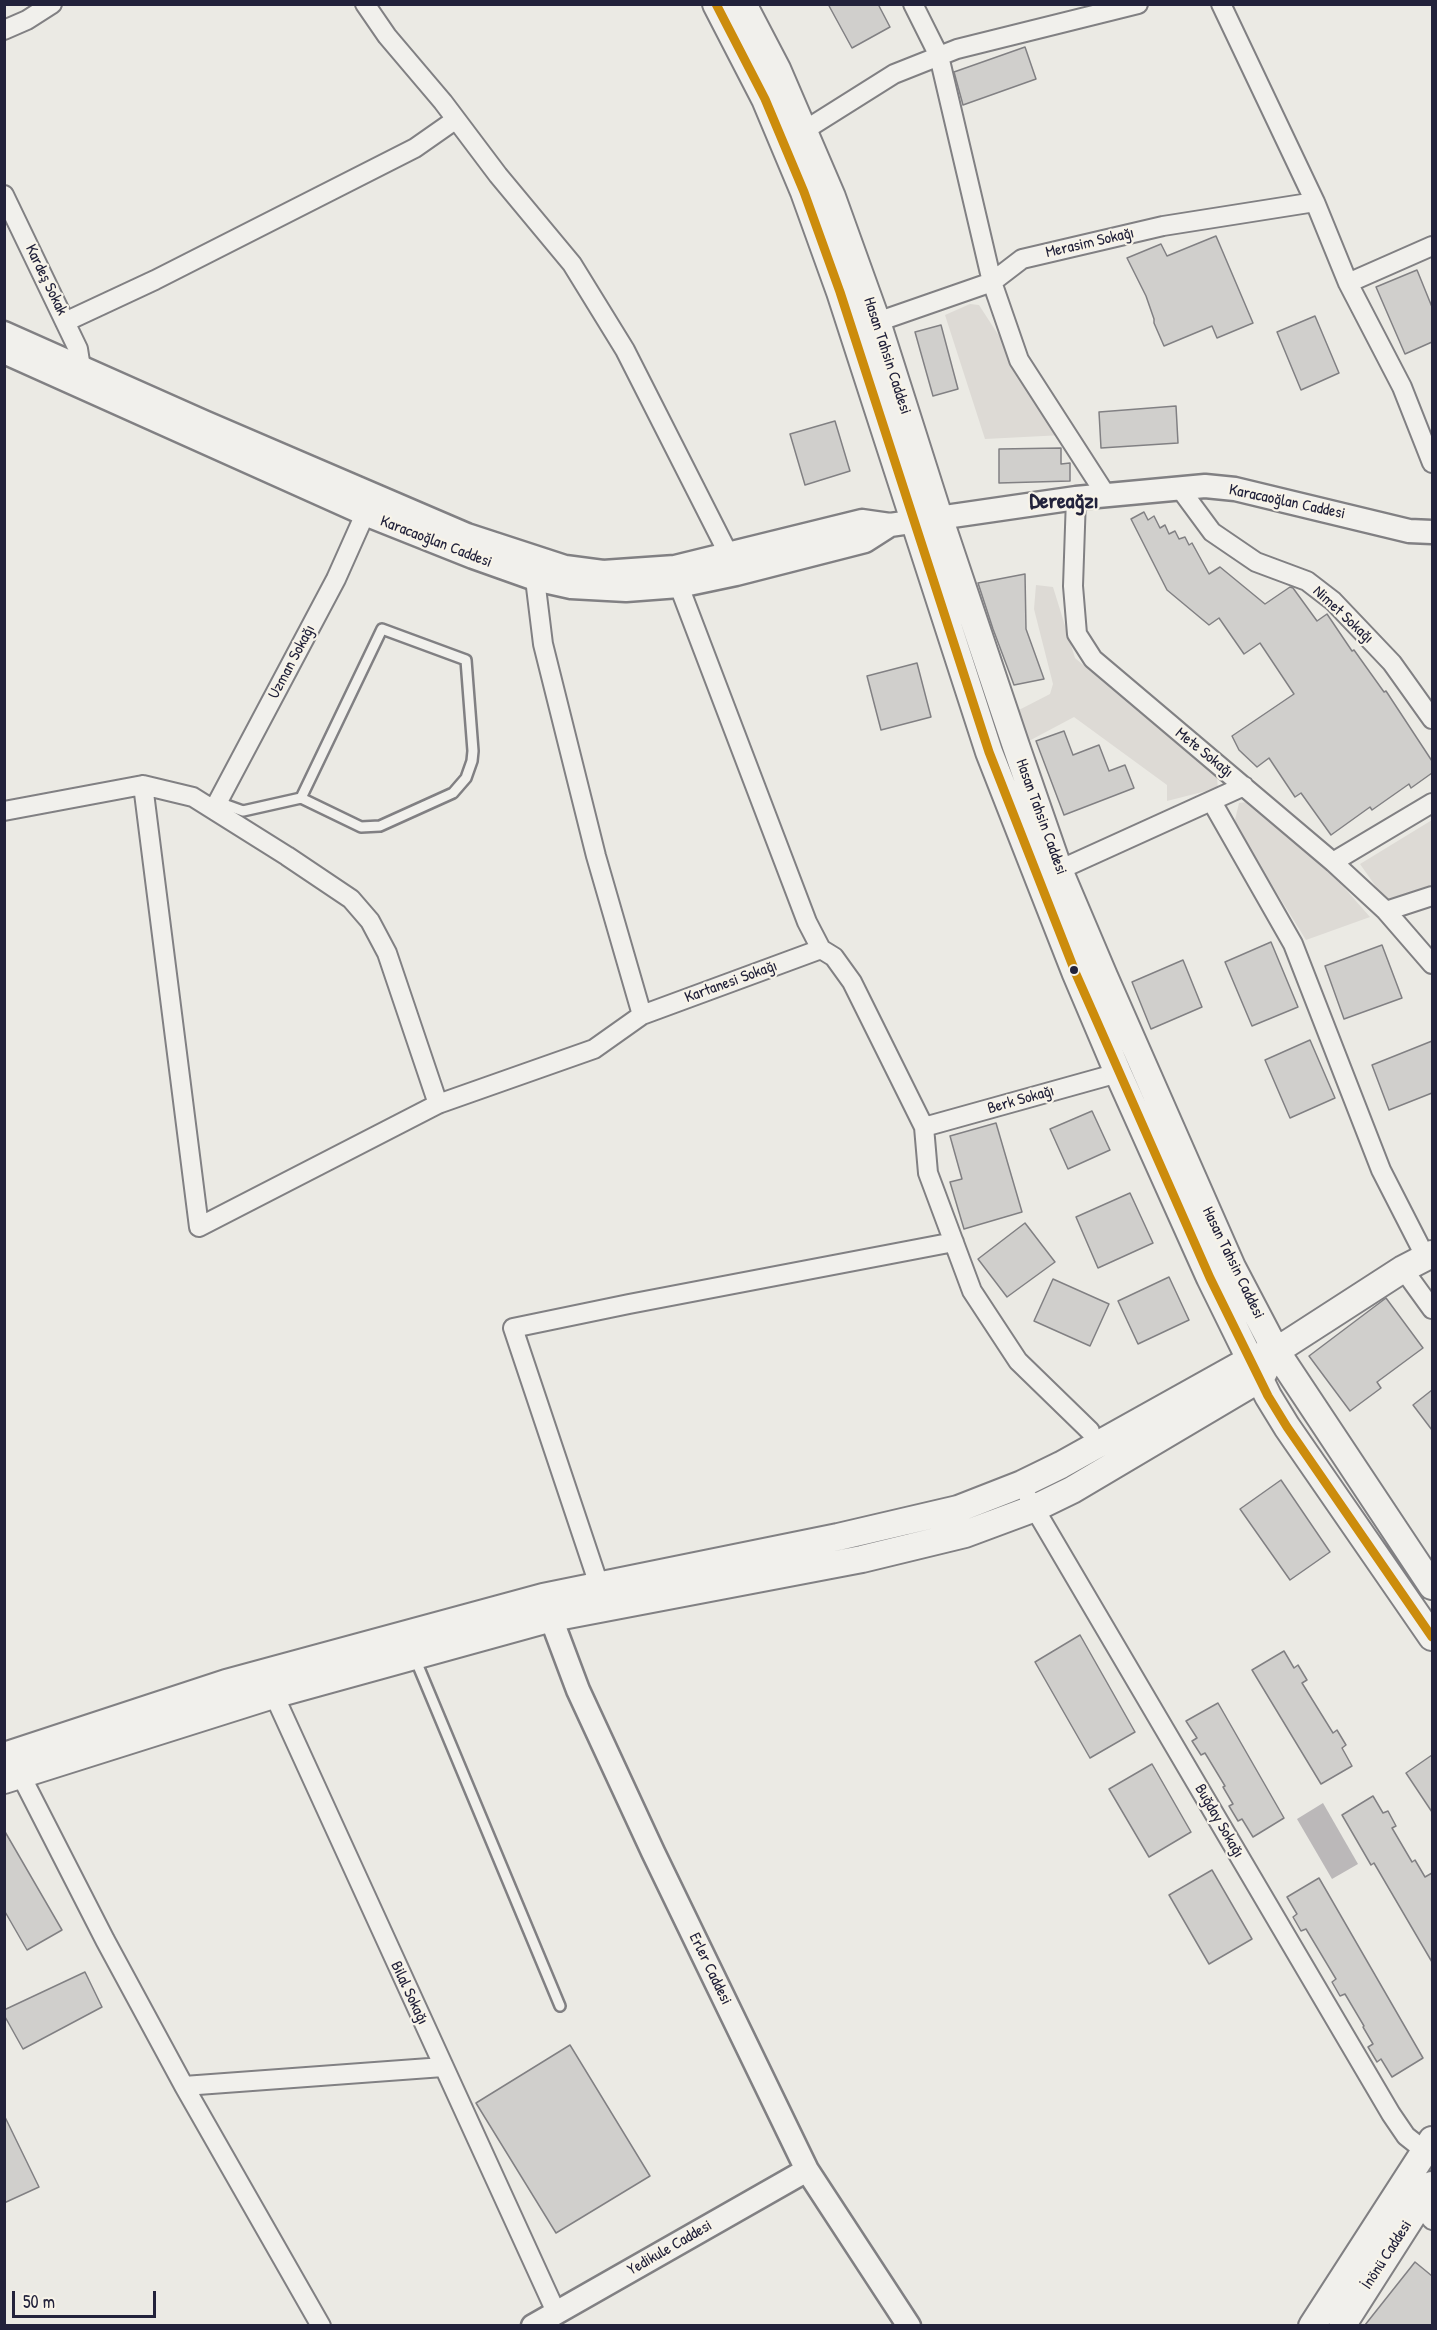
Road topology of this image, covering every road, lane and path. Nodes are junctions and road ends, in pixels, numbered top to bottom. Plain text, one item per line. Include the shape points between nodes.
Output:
1 (52, 4) edge
2 (365, 4) edge
3 (716, 4) edge
4 (743, 4) edge
5 (913, 4) edge
6 (1138, 4) edge
7 (1221, 4) edge
8 (4, 30) edge
9 (939, 56) junction
10 (455, 120) junction
11 (805, 130) junction
12 (4, 195) edge
13 (1315, 202) junction
14 (1432, 246) edge
15 (992, 282) junction
16 (1348, 283) junction
17 (65, 322) junction
18 (877, 322) junction
19 (4, 333) edge
20 (4, 352) edge
21 (78, 376) junction
22 (1432, 463) edge
23 (1182, 490) junction
24 (1106, 495) junction
25 (1076, 498) junction
26 (369, 505) junction
27 (939, 517) junction
28 (902, 523) junction
29 (1432, 532) edge
30 (729, 555) junction
31 (675, 577) junction
32 (536, 579) junction
33 (1432, 690) edge
34 (1415, 697) junction
35 (1432, 718) edge
36 (143, 784) junction
37 (1244, 786) junction
38 (301, 798) junction
39 (1212, 802) junction
40 (1432, 803) edge
41 (216, 806) junction
42 (4, 811) edge
43 (1333, 862) junction
44 (1059, 870) junction
45 (1432, 896) edge
46 (1386, 911) junction
47 (821, 949) junction
48 (1432, 964) edge
49 (642, 1015) junction
50 (1118, 1073) junction
51 (438, 1104) junction
52 (924, 1127) junction
53 (954, 1242) junction
54 (1429, 1255) edge
55 (1403, 1269) junction
56 (1432, 1309) edge
57 (1276, 1351) junction
58 (1256, 1368) junction
59 (1090, 1431) dead end
60 (1022, 1484) junction
61 (1035, 1508) junction
62 (598, 1585) junction
63 (1432, 1586) edge
64 (548, 1607) junction
65 (1432, 1637) edge
66 (414, 1656) junction
67 (269, 1684) junction
68 (10, 1766) edge
69 (560, 2006) dead end
70 (443, 2067) junction
71 (184, 2086) junction
72 (1429, 2145) edge
73 (807, 2170) junction
74 (1428, 2203) edge
75 (556, 2312) junction
76 (321, 2325) edge
77 (533, 2325) edge
78 (909, 2325) edge
79 (1312, 2325) edge
80 (1342, 2325) edge

1 - 8 street
2 - 10 street
3 - 28 main road, Hasan Tahsin Caddesi via 765,99 840,292
4 - 11 main road, Hasan Tahsin Caddesi
5 - 9 street
6 - 9 street
7 - 13 street
9 - 11 street via 894,74
9 - 15 street
10 - 17 street via 415,148
10 - 30 street via 578,273 625,350
11 - 18 main road, Hasan Tahsin Caddesi
12 - 17 street, Kardeş Sokak
13 - 15 street, Merasim Sokağı via 1163,226 1022,259
13 - 16 street
14 - 16 street
15 - 18 street, Merasim Sokağı
15 - 24 street via 1019,360
16 - 22 street via 1402,387
17 - 21 street, Kardeş Sokak via 78,350
18 - 27 main road, Hasan Tahsin Caddesi
19 - 21 street, Karacaoğlan Caddesi
20 - 21 street, Karacaoğlan Caddesi
21 - 26 street, Karacaoğlan Caddesi
23 - 24 street, Karacaoğlan Caddesi
23 - 29 street, Karacaoğlan Caddesi via 1205,486 1235,489 1409,531
23 - 34 street, Nimet Sokağı via 1212,532 1256,562 1307,581 1333,601 1392,663
24 - 25 street, Karacaoğlan Caddesi
25 - 27 street, Karacaoğlan Caddesi
25 - 37 street, Mete Sokağı via 1073,586 1077,634 1093,659
26 - 31 street, Karacaoğlan Caddesi via 565,567
26 - 32 street, Karacaoğlan Caddesi via 473,557
26 - 41 street, Uzman Sokağı via 336,579
27 - 28 street, Karacaoğlan Caddesi
27 - 44 main road, Hasan Tahsin Caddesi
28 - 30 street, Karacaoğlan Caddesi via 862,521
28 - 31 street, Karacaoğlan Caddesi via 866,541 736,574
28 - 50 main road, Hasan Tahsin Caddesi
30 - 31 street, Karacaoğlan Caddesi
31 - 32 street, Karacaoğlan Caddesi via 626,590
31 - 47 street via 807,922
32 - 49 street via 543,644 596,856
33 - 34 street
34 - 35 street, Nimet Sokağı
36 - 41 street
36 - 42 street
36 - 51 street, Kartanesi Sokağı via 198,1227
37 - 39 street
37 - 43 street, Mete Sokağı
38 - 38 lane via 367,828 380,826 453,792 466,778 472,761 466,660 382,629
38 - 41 lane via 243,811
39 - 44 street
39 - 54 street via 1293,944 1382,1170
40 - 43 street
41 - 51 street via 351,899 370,921 387,953
43 - 46 street, Mete Sokağı
44 - 57 main road, Hasan Tahsin Caddesi via 1232,1267
45 - 46 street
46 - 48 street, Mete Sokağı
47 - 49 street, Kartanesi Sokağı
47 - 52 street via 834,957 852,982
49 - 51 street, Kartanesi Sokağı via 594,1048
50 - 52 street, Berk Sokağı
50 - 58 main road, Hasan Tahsin Caddesi via 1210,1278
52 - 53 street via 928,1173
53 - 59 street via 972,1291 1018,1361
53 - 62 street via 513,1328
54 - 55 main road
55 - 56 street
55 - 57 main road
57 - 58 main road
57 - 63 main road, Hasan Tahsin Caddesi
58 - 60 main road
58 - 61 main road via 1102,1472
58 - 65 main road, Hasan Tahsin Caddesi via 1287,1427
60 - 61 street, Buğday Sokağı
60 - 62 main road via 958,1509 849,1535
61 - 64 main road via 966,1534 862,1559
61 - 72 street, Buğday Sokağı via 1391,2114 1406,2136
62 - 64 main road
64 - 66 main road
64 - 67 main road
64 - 73 street, Erler Caddesi via 579,1690 653,1852
66 - 67 main road
66 - 69 lane
67 - 68 main road via 226,1683
67 - 70 street, Bilal Sokağı
68 - 71 street
70 - 71 street
70 - 75 street, Bilal Sokağı
71 - 76 street
72 - 79 main road
73 - 75 street, Yedikule Caddesi
73 - 78 street, Erler Caddesi
74 - 80 main road, İnönü Caddesi
75 - 77 street, Yedikule Caddesi

